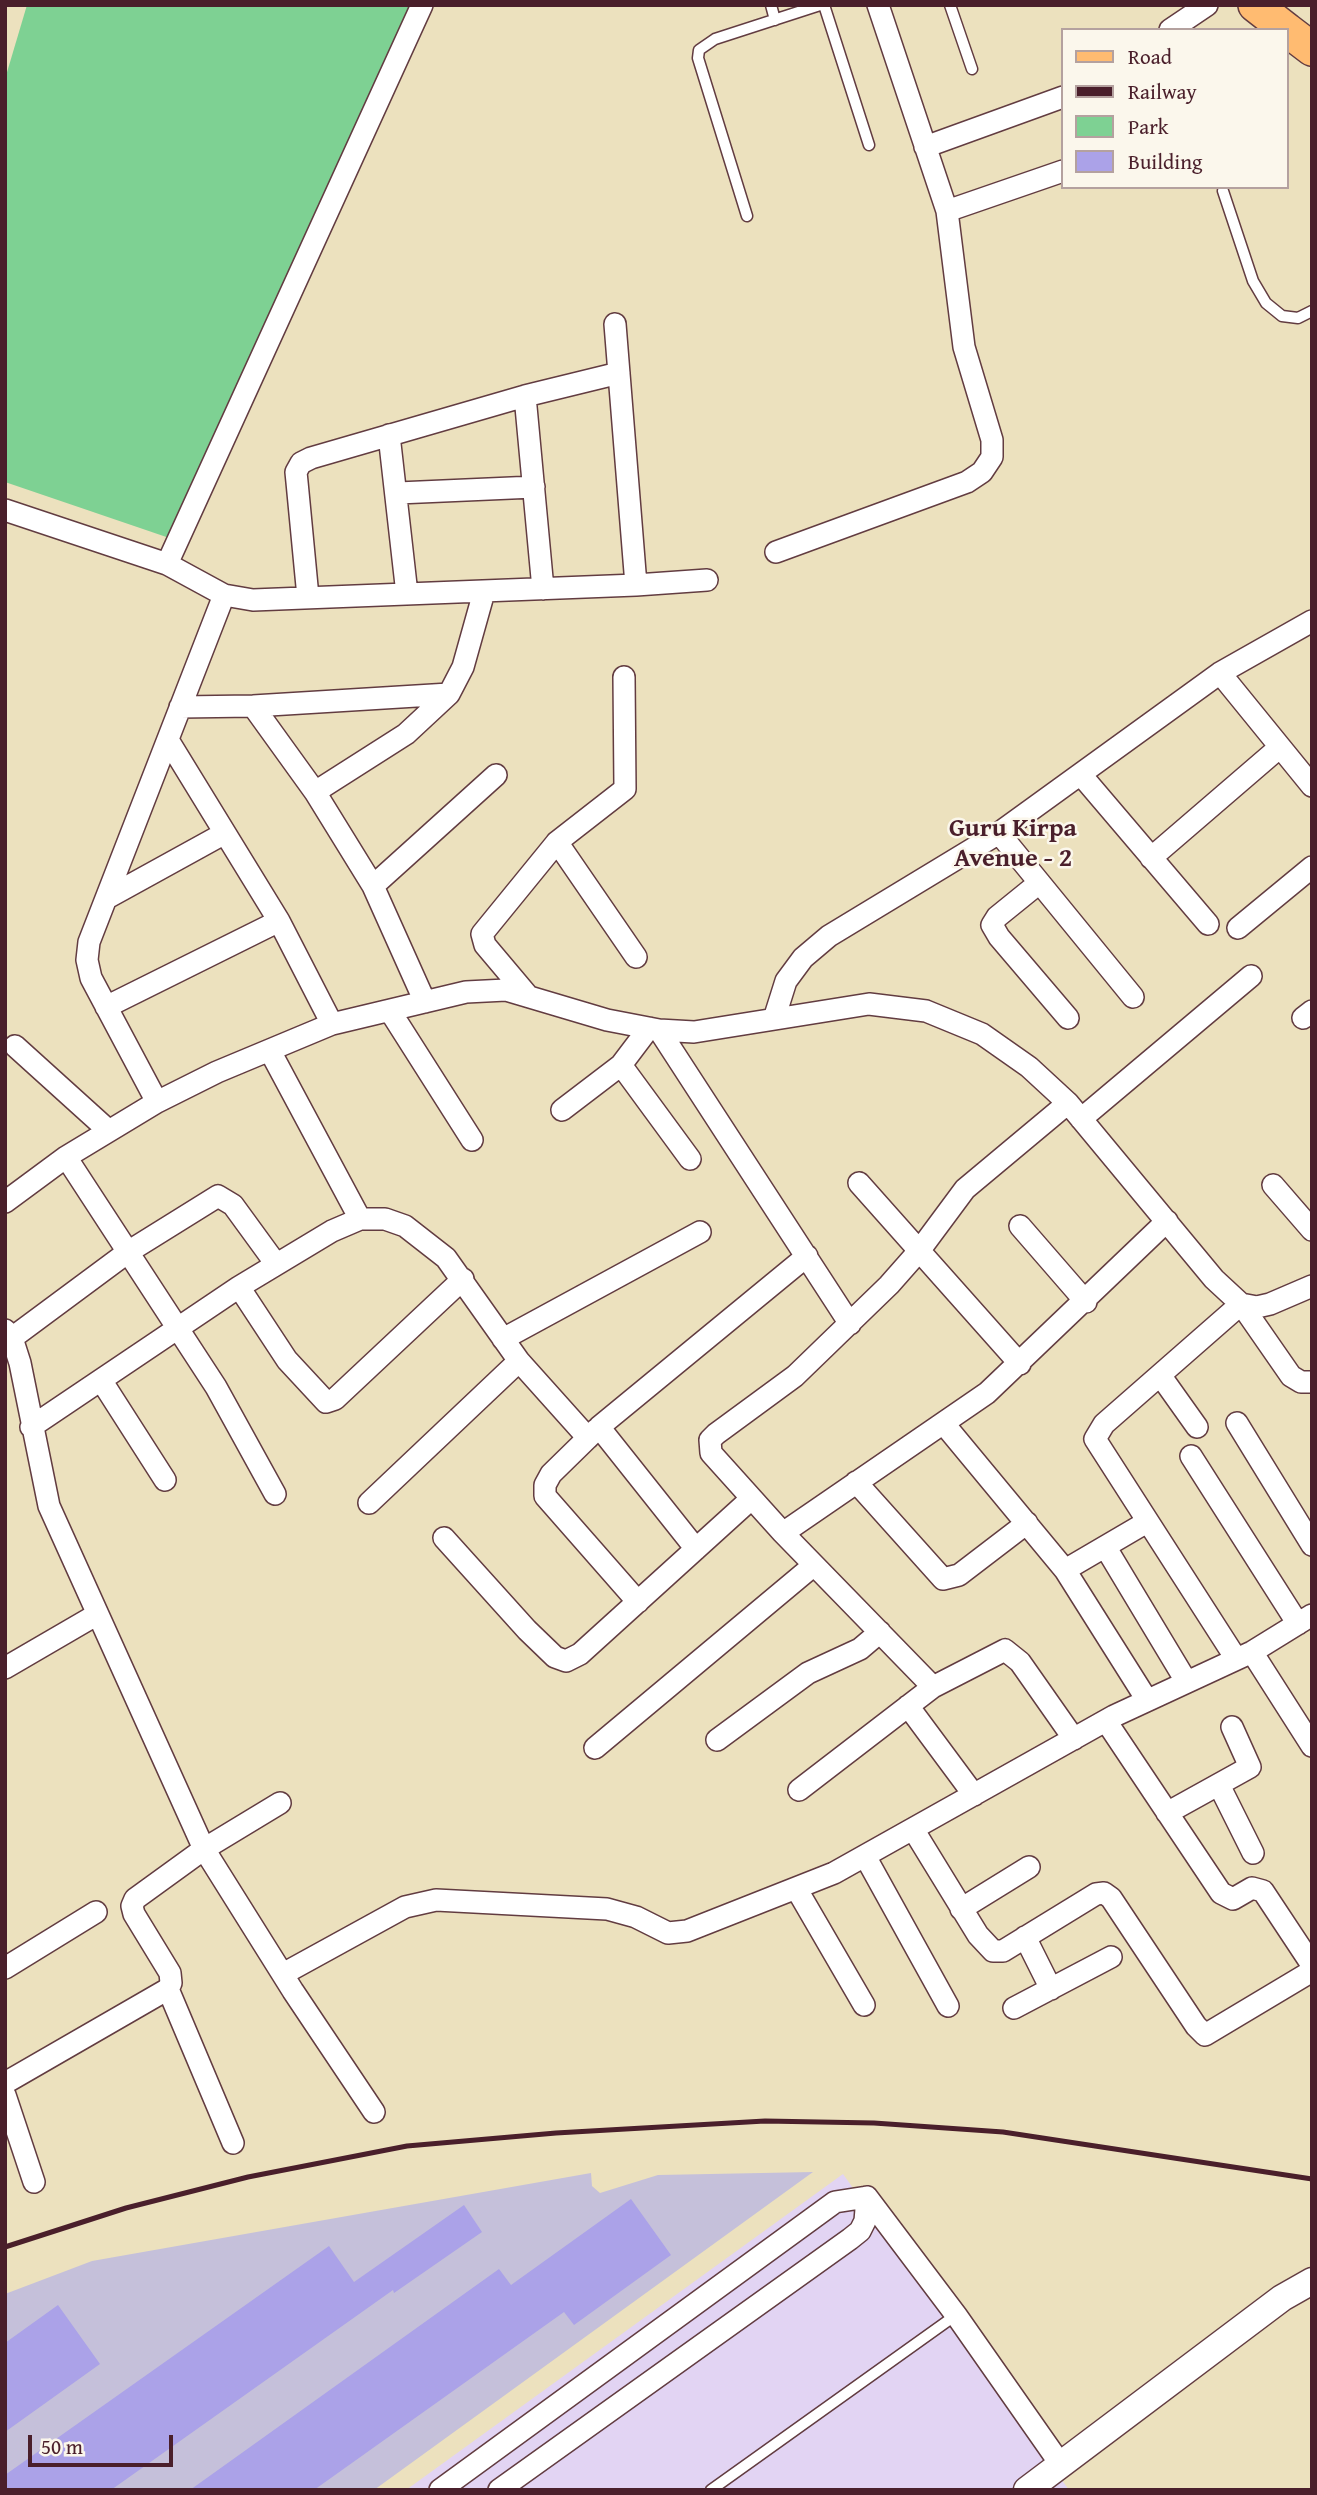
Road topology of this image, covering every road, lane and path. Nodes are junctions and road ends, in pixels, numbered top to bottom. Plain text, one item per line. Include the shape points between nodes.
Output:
1 (422, 5) edge
2 (771, 5) edge
3 (822, 5) edge
4 (878, 5) edge
5 (950, 5) edge
6 (1208, 5) edge
7 (1255, 5) edge
8 (775, 20) junction
9 (1173, 28) edge
10 (1284, 28) edge
11 (1289, 32) edge
12 (1312, 49) edge
13 (972, 69) dead end
14 (1062, 97) edge
15 (869, 145) dead end
16 (925, 147) junction
17 (1062, 171) edge
18 (1223, 191) dead end
19 (947, 211) junction
20 (747, 216) dead end
21 (1312, 311) edge
22 (615, 324) dead end
23 (619, 373) junction
24 (525, 396) junction
25 (389, 435) junction
26 (534, 487) junction
27 (398, 493) junction
28 (5, 510) edge
29 (776, 552) dead end
30 (167, 564) junction
31 (707, 580) dead end
32 (636, 585) junction
33 (543, 589) junction
34 (484, 592) junction
35 (407, 594) junction
36 (224, 595) junction
37 (308, 597) junction
38 (1312, 621) edge
39 (1220, 673) junction
40 (624, 677) dead end
41 (449, 694) junction
42 (253, 706) junction
43 (180, 707) junction
44 (168, 740) junction
45 (1280, 747) junction
46 (496, 775) dead end
47 (1082, 776) junction
48 (1312, 786) edge
49 (315, 792) junction
50 (225, 833) junction
51 (999, 833) junction
52 (557, 842) junction
53 (1151, 858) junction
54 (1312, 867) edge
55 (1039, 883) junction
56 (373, 886) junction
57 (107, 898) junction
58 (279, 921) junction
59 (1208, 924) dead end
60 (1238, 928) dead end
61 (636, 957) dead end
62 (1251, 976) dead end
63 (528, 996) junction
64 (1133, 997) dead end
65 (425, 1002) junction
66 (106, 1007) junction
67 (390, 1011) junction
68 (1068, 1018) dead end
69 (774, 1019) junction
70 (332, 1024) junction
71 (654, 1029) junction
72 (15, 1046) dead end
73 (270, 1051) junction
74 (621, 1065) junction
75 (157, 1102) junction
76 (562, 1110) dead end
77 (1074, 1111) junction
78 (109, 1131) junction
79 (472, 1140) dead end
80 (66, 1157) junction
81 (690, 1159) dead end
82 (859, 1183) dead end
83 (1273, 1185) dead end
84 (5, 1202) edge
85 (360, 1219) junction
86 (1167, 1221) junction
87 (1309, 1222) edge
88 (1020, 1226) dead end
89 (699, 1231) dead end
90 (919, 1251) junction
91 (128, 1252) junction
92 (807, 1256) junction
93 (276, 1264) junction
94 (463, 1279) junction
95 (1312, 1286) edge
96 (239, 1287) junction
97 (1086, 1302) junction
98 (1241, 1304) junction
99 (850, 1324) junction
100 (177, 1328) junction
101 (8, 1334) edge
102 (503, 1339) junction
103 (519, 1361) junction
104 (1020, 1364) junction
105 (1160, 1375) junction
106 (101, 1380) junction
107 (1312, 1382) edge
108 (1237, 1423) dead end
109 (944, 1424) junction
110 (31, 1427) junction
111 (1196, 1427) dead end
112 (593, 1433) junction
113 (1191, 1456) dead end
114 (165, 1480) dead end
115 (856, 1482) junction
116 (275, 1494) dead end
117 (751, 1499) junction
118 (369, 1503) dead end
119 (1147, 1522) junction
120 (1027, 1523) junction
121 (783, 1533) junction
122 (444, 1538) dead end
123 (1312, 1545) edge
124 (1105, 1548) junction
125 (696, 1549) junction
126 (814, 1565) junction
127 (1065, 1570) junction
128 (638, 1602) junction
129 (96, 1615) junction
130 (1305, 1619) edge
131 (880, 1632) junction
132 (1243, 1654) junction
133 (5, 1668) edge
134 (1186, 1681) junction
135 (933, 1687) junction
136 (1147, 1700) junction
137 (908, 1706) junction
138 (1106, 1721) junction
139 (1232, 1727) dead end
140 (1074, 1739) junction
141 (717, 1740) dead end
142 (1312, 1746) edge
143 (595, 1748) dead end
144 (1219, 1785) junction
145 (799, 1790) dead end
146 (974, 1795) junction
147 (280, 1803) dead end
148 (1167, 1813) junction
149 (913, 1829) junction
150 (204, 1849) junction
151 (1253, 1853) dead end
152 (865, 1856) junction
153 (1029, 1867) dead end
154 (796, 1888) junction
155 (961, 1909) junction
156 (96, 1912) dead end
157 (1025, 1937) junction
158 (1111, 1957) dead end
159 (1312, 1965) edge
160 (5, 1968) edge
161 (1312, 1971) edge
162 (283, 1974) junction
163 (168, 1989) junction
164 (1051, 1989) junction
165 (864, 2005) dead end
166 (948, 2006) dead end
167 (1014, 2008) dead end
168 (5, 2083) edge
169 (5, 2095) edge
170 (374, 2112) dead end
171 (233, 2143) dead end
172 (34, 2182) dead end
173 (867, 2197) junction
174 (1312, 2281) edge
175 (956, 2315) junction
176 (1061, 2465) junction
177 (440, 2490) edge
178 (499, 2490) edge
179 (711, 2490) edge
180 (1027, 2490) edge

1 - 30 street
2 - 8 lane
3 - 8 lane
3 - 15 lane
4 - 16 street
5 - 13 lane
6 - 9 street
7 - 10 main road
8 - 20 lane via 705,44 698,58
11 - 12 main road
14 - 16 street
16 - 19 street
17 - 19 street
18 - 21 lane via 1253,281 1265,303 1282,316 1298,318
19 - 29 street via 964,347 992,440 992,457 982,472 967,482
22 - 23 street
23 - 24 street
23 - 32 street
24 - 25 street
24 - 26 street
25 - 27 street
25 - 37 street via 311,458 296,472
26 - 27 street
26 - 33 street
27 - 35 street
28 - 30 street
30 - 36 street
31 - 32 street
32 - 33 street
33 - 34 street
34 - 35 street
34 - 41 street via 463,667
35 - 37 street
36 - 37 street via 253,600
36 - 43 street
38 - 39 street
39 - 45 street
39 - 47 street
40 - 52 street via 625,789
41 - 42 street
41 - 49 street via 406,734
42 - 43 street
42 - 49 street
43 - 44 street
44 - 50 street
44 - 57 street
45 - 48 street
45 - 53 street
46 - 56 street
47 - 51 street
47 - 53 street
49 - 56 street
50 - 57 street
50 - 58 street
51 - 55 street
51 - 69 street via 829,936 803,958 786,981
52 - 61 street
52 - 63 street via 482,934 485,945
53 - 59 street
54 - 60 street
55 - 64 street
55 - 68 street via 992,925
56 - 65 street
57 - 66 street via 89,942 87,960
58 - 66 street
58 - 70 street
62 - 77 street
63 - 65 street via 506,990 466,992
63 - 71 street
65 - 67 street
66 - 75 street
67 - 70 street
67 - 79 street
69 - 71 street via 694,1032
69 - 77 street via 869,1004 926,1011 982,1034 1029,1067
70 - 73 street
71 - 74 street
71 - 92 street
72 - 78 street
73 - 75 street
73 - 85 street
74 - 76 street
74 - 81 street
75 - 78 street
77 - 86 street
77 - 90 street via 965,1189
78 - 80 street
80 - 84 street
80 - 91 street
82 - 90 street
83 - 87 street
85 - 93 street
85 - 94 street via 385,1219 405,1226 446,1258
86 - 97 street
86 - 98 street
88 - 97 street
89 - 102 street
90 - 99 street
90 - 104 street
91 - 93 street via 218,1196 233,1205
91 - 100 street
91 - 101 street
92 - 99 street
92 - 112 street
93 - 96 street
94 - 96 street via 335,1399 326,1402 287,1360
94 - 102 street
95 - 98 street via 1270,1304
96 - 100 street
97 - 104 street
98 - 105 street
98 - 107 street via 1291,1376
99 - 117 street via 795,1376 710,1440 711,1453
100 - 106 street
100 - 116 street via 216,1387
101 - 110 street via 20,1363
102 - 103 street
103 - 112 street
103 - 118 street
104 - 109 street
105 - 111 street
105 - 119 street via 1104,1424 1095,1439
106 - 110 street
106 - 114 street
108 - 123 street
109 - 115 street
109 - 120 street
110 - 129 street via 49,1506
112 - 125 street
112 - 128 street via 551,1474 545,1496
113 - 130 street
115 - 120 street via 943,1578 950,1580
115 - 121 street
117 - 121 street
117 - 125 street
119 - 124 street
119 - 132 street
120 - 127 street
121 - 126 street
122 - 128 street via 527,1630 555,1657 566,1661
124 - 127 street
124 - 134 street
125 - 128 street
126 - 131 street
126 - 143 street
127 - 136 street
129 - 133 street
129 - 150 street
130 - 132 street
131 - 135 street
131 - 141 street via 860,1649 808,1674
132 - 134 street
132 - 142 street
134 - 136 street
135 - 137 street
135 - 140 street via 1004,1650 1020,1662
136 - 138 street
137 - 145 street
137 - 146 street
138 - 140 street
138 - 148 street
139 - 144 street via 1250,1767
140 - 146 street
144 - 148 street
144 - 151 street
146 - 149 street
147 - 150 street
148 - 159 street via 1221,1894 1233,1899 1252,1888 1263,1891
149 - 152 street
149 - 155 street
150 - 162 street
150 - 163 street via 144,1892 132,1906 170,1973
152 - 154 street
152 - 166 street
153 - 155 street
154 - 162 street via 677,1933 607,1909 421,1902
154 - 165 street
155 - 157 street via 993,1951 1003,1951
156 - 160 street
157 - 161 street via 1104,1893 1205,2035
157 - 164 street
158 - 164 street
162 - 170 street
163 - 168 street
163 - 171 street
164 - 167 street
169 - 172 street
173 - 175 street
173 - 177 street via 835,2203
173 - 178 street via 865,2221 850,2239
174 - 176 street via 1282,2298
175 - 176 street
175 - 179 lane
176 - 180 street

